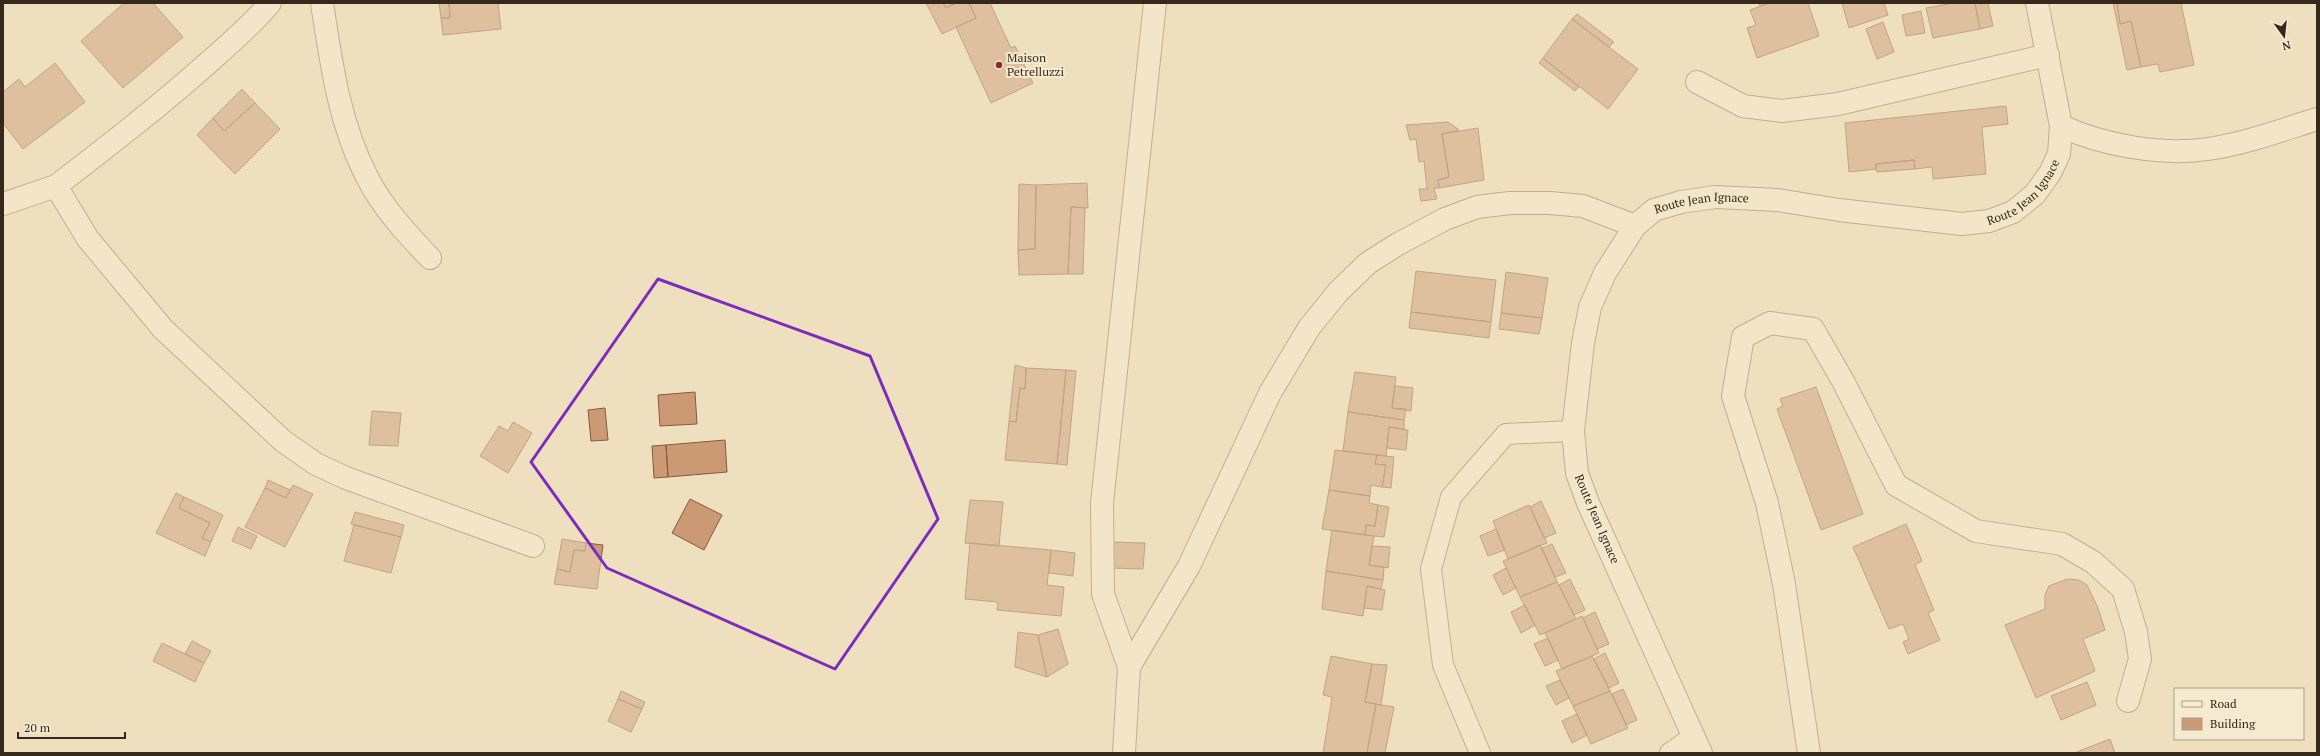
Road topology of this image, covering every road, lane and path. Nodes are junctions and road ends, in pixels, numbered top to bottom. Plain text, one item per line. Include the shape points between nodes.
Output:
1 (270, 3) edge
2 (322, 3) edge
3 (1154, 3) edge
4 (2037, 3) edge
5 (2048, 55) junction
6 (1697, 82) dead end
7 (2317, 119) edge
8 (2061, 126) junction
9 (56, 186) junction
10 (3, 204) edge
11 (1635, 226) junction
12 (430, 258) dead end
13 (1573, 431) junction
14 (533, 546) dead end
15 (1129, 667) junction
16 (2128, 701) dead end
17 (1697, 745) edge
18 (1124, 753) edge
19 (1480, 753) edge
20 (1670, 753) edge
21 (1809, 753) edge

1 - 9 street via 190,79
2 - 12 street via 343,119 367,177 403,230
3 - 15 street via 1102,503 1103,594
4 - 5 street, Route Jean Ignace
5 - 6 street via 1838,104 1782,111 1743,106
5 - 8 street, Route Jean Ignace
7 - 8 street via 2274,133 2207,149 2171,150 2116,144 2084,137
8 - 11 street, Route Jean Ignace via 2059,154 2050,173 2035,194 2014,212 1989,221 1962,224 1839,210 1778,200 1715,197 1681,202 1654,210
9 - 10 street
9 - 14 street via 88,239 163,329 283,441 316,464 346,478
11 - 13 street, Route Jean Ignace via 1605,273 1590,308 1583,343
11 - 15 street via 1583,206 1510,203 1477,207 1445,219 1368,263 1338,292 1309,328 1270,393 1189,566
13 - 17 street, Route Jean Ignace via 1577,473 1588,503
13 - 19 lane via 1506,434 1451,497 1431,569 1443,665
15 - 18 street
16 - 21 street via 2140,659 2136,632 2123,589 2093,562 2062,544 1976,531 1896,485 1843,381 1813,329 1770,323 1743,337 1734,396 1767,503 1784,584
17 - 20 lane

